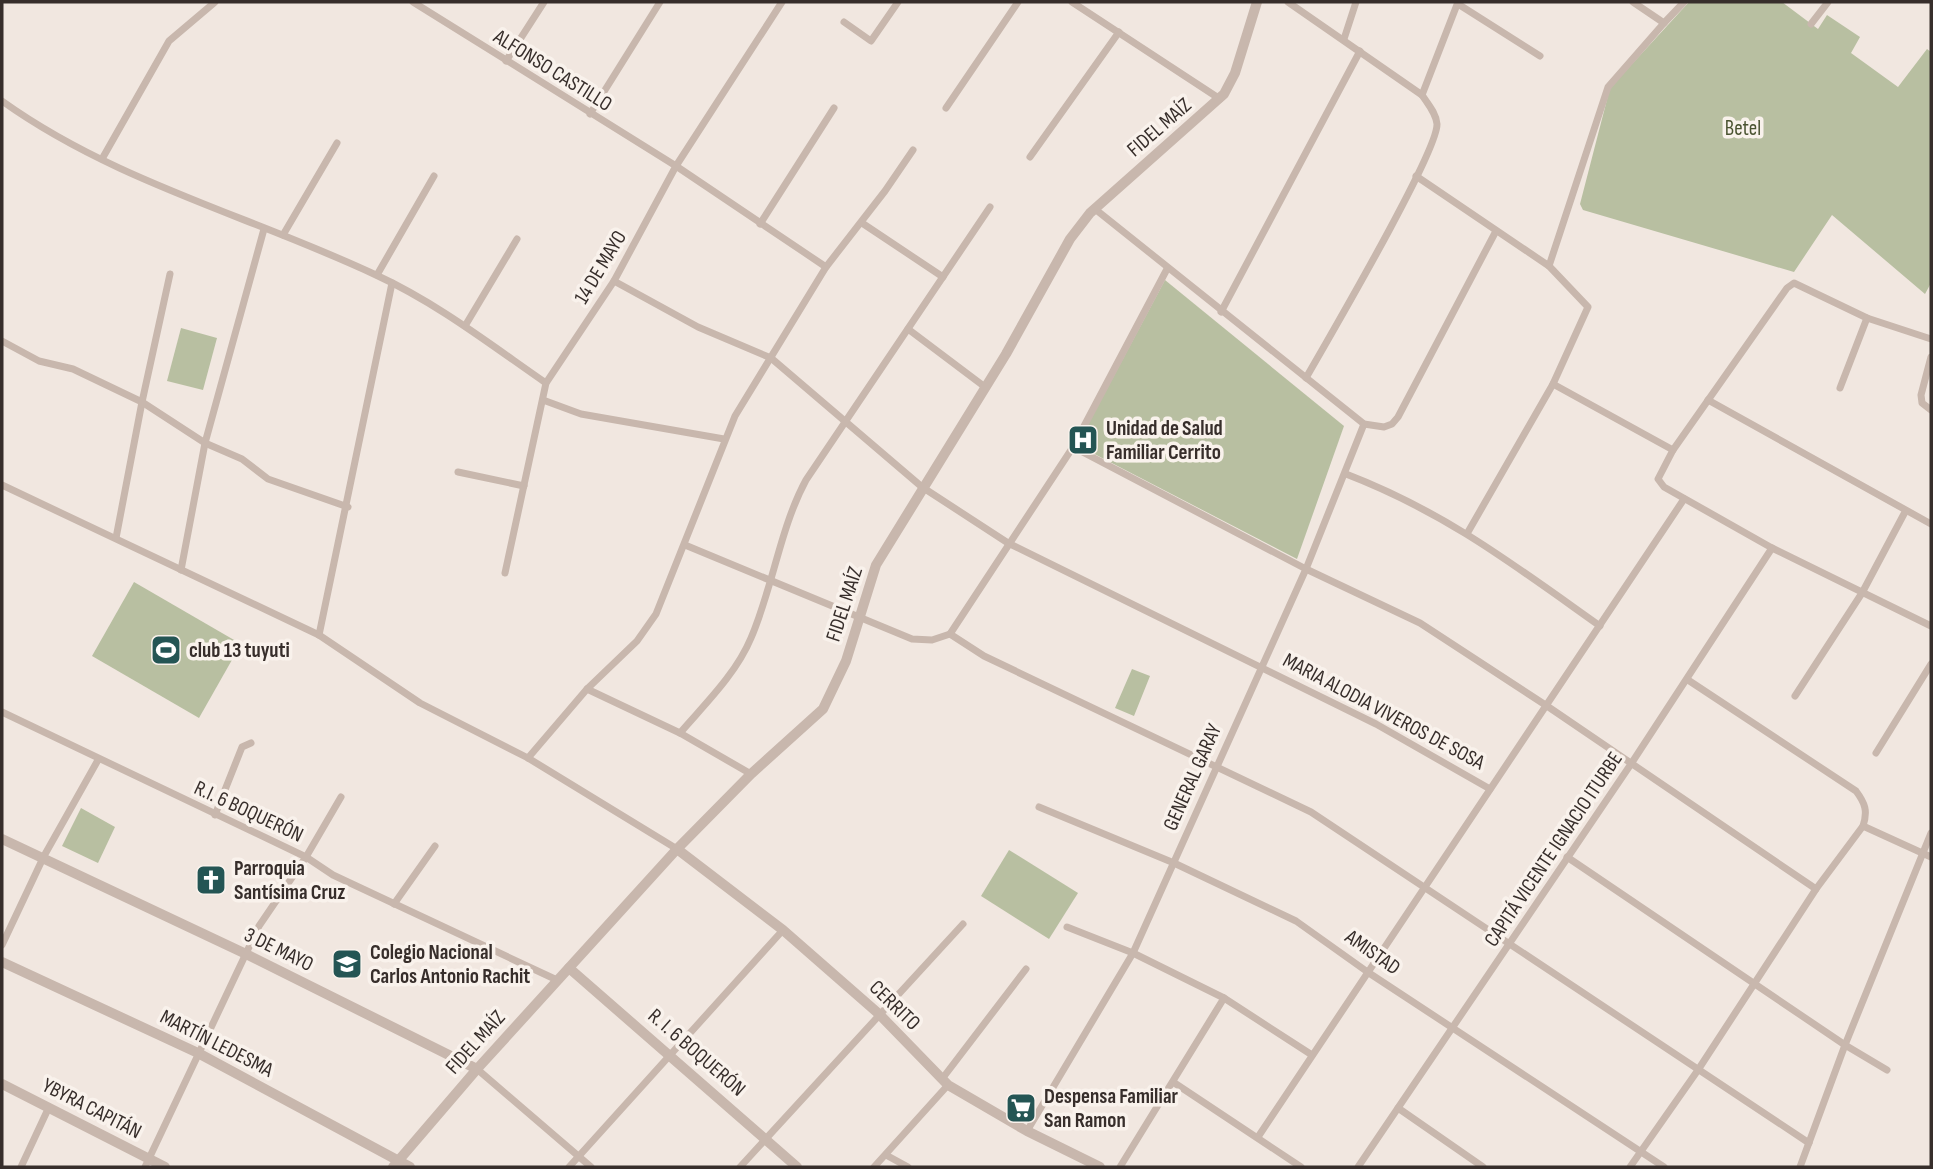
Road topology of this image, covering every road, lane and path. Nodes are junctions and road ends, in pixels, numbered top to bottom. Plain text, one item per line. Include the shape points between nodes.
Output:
1 (215, 2) edge
2 (544, 2) edge
3 (660, 2) edge
4 (782, 2) edge
5 (898, 2) edge
6 (1018, 2) edge
7 (1072, 2) edge
8 (1288, 2) edge
9 (1356, 2) edge
10 (1633, 2) edge
11 (1684, 2) edge
12 (1828, 2) edge
13 (419, 3) edge
14 (1255, 3) edge
15 (1458, 3) edge
16 (844, 22) dead end
17 (1664, 23) junction
18 (1811, 24) dead end
19 (1119, 33) junction
20 (1344, 39) junction
21 (1360, 51) junction
22 (1540, 56) dead end
23 (506, 61) junction
24 (1422, 95) junction
25 (1220, 99) junction
26 (2, 101) edge
27 (834, 108) dead end
28 (946, 108) dead end
29 (590, 114) junction
30 (337, 143) dead end
31 (913, 150) dead end
32 (1030, 157) dead end
33 (102, 159) junction
34 (676, 166) junction
35 (434, 176) dead end
36 (1416, 176) junction
37 (990, 206) dead end
38 (1095, 209) junction
39 (862, 223) junction
40 (760, 224) junction
41 (264, 229) junction
42 (1496, 231) junction
43 (283, 235) junction
44 (517, 239) dead end
45 (1549, 266) junction
46 (826, 267) junction
47 (1167, 269) junction
48 (170, 274) dead end
49 (377, 275) junction
50 (943, 277) junction
51 (614, 281) junction
52 (393, 283) junction
53 (1222, 312) junction
54 (1867, 318) junction
55 (465, 326) junction
56 (908, 329) junction
57 (1931, 339) edge
58 (2, 341) edge
59 (1931, 357) edge
60 (771, 358) junction
61 (1306, 378) junction
62 (546, 383) junction
63 (1553, 384) junction
64 (985, 387) junction
65 (1840, 388) dead end
66 (543, 400) junction
67 (1708, 400) junction
68 (142, 402) junction
69 (1931, 410) edge
70 (845, 423) junction
71 (1364, 424) junction
72 (724, 439) junction
73 (205, 443) junction
74 (1073, 447) junction
75 (1673, 450) junction
76 (458, 472) dead end
77 (1346, 474) junction
78 (2, 485) edge
79 (524, 486) junction
80 (922, 487) junction
81 (1684, 499) junction
82 (348, 507) junction
83 (1905, 512) junction
84 (1931, 524) edge
85 (1468, 532) junction
86 (116, 538) junction
87 (1008, 543) junction
88 (685, 545) junction
89 (1772, 548) junction
90 (1306, 569) junction
91 (181, 570) junction
92 (505, 573) dead end
93 (773, 581) junction
94 (1862, 593) junction
95 (861, 616) junction
96 (1600, 626) junction
97 (1931, 626) edge
98 (950, 634) junction
99 (319, 635) junction
100 (1931, 664) edge
101 (1261, 665) junction
102 (1688, 680) junction
103 (587, 689) junction
104 (1795, 696) dead end
105 (1547, 706) junction
106 (2, 712) edge
107 (680, 733) junction
108 (251, 743) dead end
109 (1876, 752) dead end
110 (528, 758) junction
111 (98, 760) junction
112 (1631, 764) junction
113 (1214, 767) junction
114 (751, 774) junction
115 (1490, 789) junction
116 (341, 797) dead end
117 (1039, 807) dead end
118 (215, 815) junction
119 (1863, 825) junction
120 (1931, 833) edge
121 (2, 838) edge
122 (435, 846) dead end
123 (677, 849) junction
124 (1922, 853) junction
125 (44, 856) junction
126 (1931, 856) edge
127 (306, 857) junction
128 (1567, 858) junction
129 (1174, 863) junction
130 (1427, 887) junction
131 (1816, 889) junction
132 (394, 904) junction
133 (963, 924) dead end
134 (1067, 927) dead end
135 (783, 930) junction
136 (1510, 944) junction
137 (2, 945) edge
138 (1133, 953) junction
139 (246, 954) junction
140 (2, 962) edge
141 (569, 968) junction
142 (1026, 969) dead end
143 (1369, 973) junction
144 (557, 980) junction
145 (1755, 985) junction
146 (1224, 998) junction
147 (879, 1014) junction
148 (1453, 1026) junction
149 (1845, 1045) junction
150 (198, 1053) junction
151 (672, 1055) junction
152 (1312, 1055) junction
153 (477, 1069) junction
154 (1698, 1070) junction
155 (1887, 1070) dead end
156 (945, 1082) junction
157 (1173, 1082) junction
158 (2, 1084) edge
159 (49, 1107) junction
160 (1398, 1108) junction
161 (1027, 1131) junction
162 (1258, 1138) junction
163 (766, 1139) junction
164 (1809, 1143) junction
165 (1641, 1151) junction
166 (886, 1155) junction
167 (579, 1156) junction
168 (147, 1163) edge
169 (396, 1163) edge
170 (21, 1167) edge
171 (165, 1167) edge
172 (410, 1167) edge
173 (569, 1167) edge
174 (591, 1167) edge
175 (740, 1167) edge
176 (797, 1167) edge
177 (874, 1167) edge
178 (908, 1167) edge
179 (1100, 1167) edge
180 (1120, 1167) edge
181 (1301, 1167) edge
182 (1358, 1167) edge
183 (1483, 1167) edge
184 (1630, 1167) edge
185 (1664, 1167) edge
186 (1800, 1167) edge

1 - 33 street via 169,41
2 - 23 street
3 - 29 street
4 - 34 street, 14 DE MAYO
5 - 16 street via 871,41
6 - 28 street
7 - 19 street
8 - 20 street
9 - 20 street
10 - 17 street
11 - 17 street
12 - 18 street
13 - 23 street, ALFONSO CASTILLO
14 - 25 street, FIDEL MAÍZ via 1234,73
15 - 22 street
15 - 24 street
17 - 45 street via 1608,87
19 - 25 street
19 - 32 street
20 - 21 street
21 - 24 street
21 - 53 street
23 - 29 street, ALFONSO CASTILLO
24 - 36 street via 1437,123
25 - 38 street, FIDEL MAÍZ
26 - 33 street via 44,130
27 - 40 street
29 - 34 street, ALFONSO CASTILLO
30 - 43 street
31 - 39 street
33 - 41 street
34 - 40 street, ALFONSO CASTILLO
34 - 51 street, 14 DE MAYO
35 - 49 street
36 - 42 street
36 - 61 street
37 - 50 street
38 - 47 street
38 - 64 street, FIDEL MAÍZ via 1052,268
39 - 46 street
39 - 50 street
40 - 46 street, ALFONSO CASTILLO
41 - 43 street
41 - 73 street
42 - 45 street
42 - 71 street via 1398,417 1384,427
43 - 49 street
44 - 55 street
45 - 63 street via 1588,307
46 - 60 street
47 - 53 street
47 - 74 street
48 - 68 street
49 - 52 street
50 - 56 street
51 - 60 street, MARIA ALODIA VIVEROS DE SOSA via 698,327
51 - 62 street, 14 DE MAYO
52 - 55 street
52 - 82 street
53 - 61 street
54 - 57 street
54 - 65 street
54 - 67 street via 1794,284
55 - 62 street
56 - 64 street
56 - 70 street
58 - 68 street via 39,361 73,369
59 - 69 street via 1921,395 1922,403
60 - 70 street, MARIA ALODIA VIVEROS DE SOSA
60 - 72 street
61 - 71 street
62 - 66 street, 14 DE MAYO
63 - 75 street
63 - 85 street
64 - 80 street, FIDEL MAÍZ
66 - 72 street via 581,414
66 - 79 street, 14 DE MAYO
67 - 75 street
67 - 83 street
68 - 73 street
68 - 86 street
70 - 80 street, MARIA ALODIA VIVEROS DE SOSA
70 - 93 street via 799,494
71 - 77 street, GENERAL GARAY
72 - 88 street
73 - 82 street via 242,459 268,479
73 - 91 street
74 - 87 street
74 - 90 street
75 - 81 street via 1658,479
76 - 79 street
77 - 85 street via 1408,499
77 - 90 street, GENERAL GARAY
78 - 86 street
79 - 92 street, 14 DE MAYO
80 - 87 street, MARIA ALODIA VIVEROS DE SOSA
80 - 95 street, FIDEL MAÍZ via 876,565
81 - 89 street
81 - 96 street
82 - 99 street
83 - 84 street
83 - 94 street
85 - 96 street
86 - 91 street
87 - 98 street
87 - 101 street, MARIA ALODIA VIVEROS DE SOSA
88 - 93 street
88 - 103 street via 647,627
89 - 94 street
89 - 102 street, CAPITÁ VICENTE IGNACIO ITURBE
90 - 101 street, GENERAL GARAY
90 - 105 street via 1420,623
91 - 99 street
93 - 95 street
93 - 107 street via 750,641
94 - 97 street
94 - 104 street
95 - 98 street via 912,639 932,640
95 - 114 street, FIDEL MAÍZ via 823,709
96 - 105 street
98 - 113 street via 985,656
99 - 110 street via 421,704
100 - 109 street
101 - 113 street, GENERAL GARAY
101 - 115 street, MARIA ALODIA VIVEROS DE SOSA
102 - 112 street, CAPITÁ VICENTE IGNACIO ITURBE
102 - 119 street via 1856,791 1867,813
103 - 107 street
103 - 110 street
105 - 112 street
105 - 115 street
106 - 111 street, R.I. 6 BOQUERÓN
107 - 114 street
108 - 118 street via 242,747
110 - 123 street
111 - 118 street, R.I. 6 BOQUERÓN
111 - 125 street
112 - 128 street, CAPITÁ VICENTE IGNACIO ITURBE
112 - 131 street
113 - 129 street, GENERAL GARAY
113 - 130 street via 1311,812
114 - 123 street, FIDEL MAÍZ
115 - 130 street
116 - 127 street
117 - 129 street, AMISTAD
118 - 127 street, R.I. 6 BOQUERÓN
119 - 124 street
119 - 131 street
120 - 124 street
121 - 125 street, 3 DE MAYO
122 - 132 street
123 - 135 street, CERRITO
123 - 141 street, FIDEL MAÍZ
124 - 126 street
124 - 149 street
125 - 137 street
125 - 139 street, 3 DE MAYO
127 - 132 street, R.I. 6 BOQUERÓN
127 - 139 street via 275,898
128 - 136 street, CAPITÁ VICENTE IGNACIO ITURBE
128 - 145 street
129 - 138 street, GENERAL GARAY
129 - 143 street, AMISTAD via 1296,921
130 - 136 street
130 - 143 street
131 - 145 street
132 - 144 street, R.I. 6 BOQUERÓN
133 - 147 street
134 - 138 street
135 - 147 street, CERRITO
135 - 151 street
136 - 148 street, CAPITÁ VICENTE IGNACIO ITURBE
136 - 154 street
138 - 146 street
138 - 161 street, GENERAL GARAY
139 - 150 street
139 - 153 street, 3 DE MAYO
140 - 150 street, MARTÍN LEDESMA
141 - 144 street, FIDEL MAÍZ
141 - 151 street, R. I. 6 BOQUERÓN
142 - 156 street
143 - 148 street, AMISTAD
143 - 152 street
144 - 153 street, FIDEL MAÍZ
145 - 149 street
145 - 154 street
146 - 152 street
146 - 157 street
147 - 156 street, CERRITO
147 - 163 street
148 - 160 street, CAPITÁ VICENTE IGNACIO ITURBE
148 - 165 street, AMISTAD
149 - 155 street
149 - 164 street
150 - 168 street
150 - 169 street, MARTÍN LEDESMA
151 - 163 street, R. I. 6 BOQUERÓN
151 - 167 street
152 - 162 street
153 - 167 street, 3 DE MAYO
153 - 169 street, FIDEL MAÍZ
154 - 164 street
154 - 165 street
156 - 161 street, CERRITO
156 - 166 street
157 - 162 street
157 - 180 street
158 - 159 street, YBYRA CAPITÁN
159 - 168 street, YBYRA CAPITÁN
159 - 170 street
160 - 182 street, CAPITÁ VICENTE IGNACIO ITURBE
160 - 183 street
161 - 179 street, CERRITO
162 - 181 street
163 - 175 street
163 - 176 street, R. I. 6 BOQUERÓN
164 - 186 street
165 - 184 street
165 - 185 street, AMISTAD
166 - 177 street
166 - 178 street
167 - 173 street
167 - 174 street, 3 DE MAYO
168 - 171 street, YBYRA CAPITÁN
169 - 172 street, MARTÍN LEDESMA

